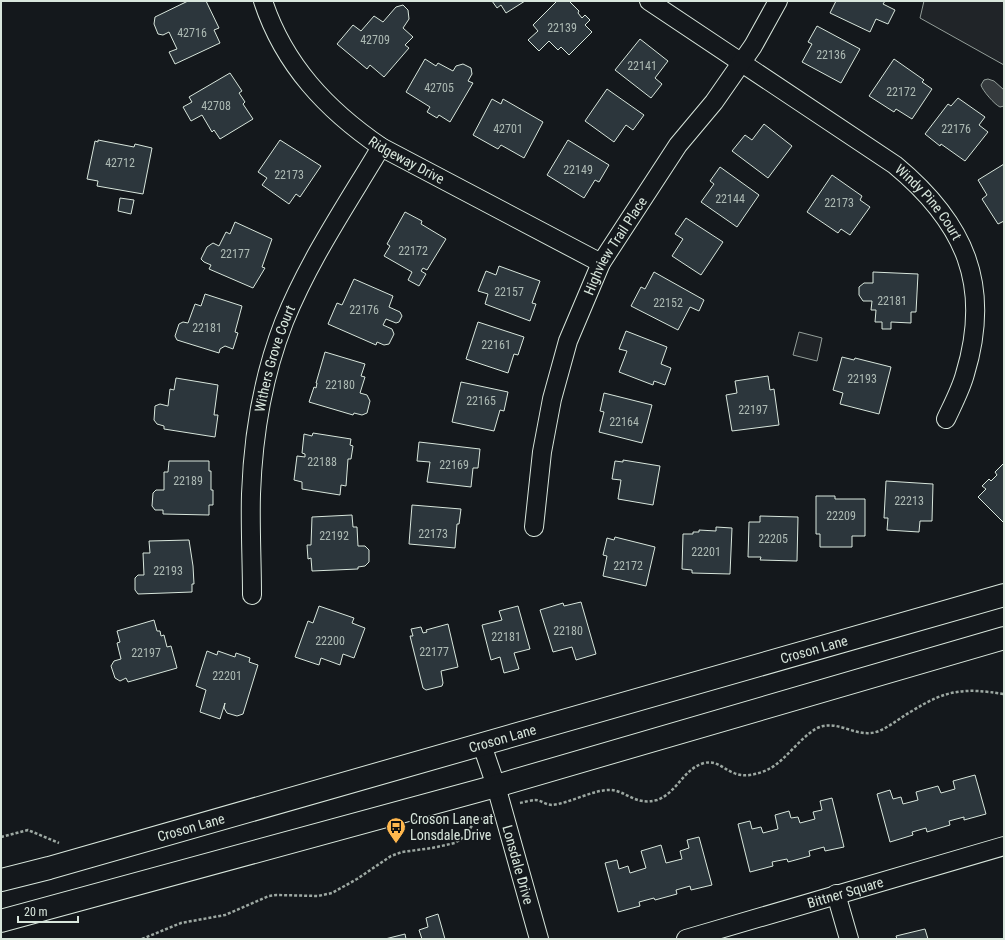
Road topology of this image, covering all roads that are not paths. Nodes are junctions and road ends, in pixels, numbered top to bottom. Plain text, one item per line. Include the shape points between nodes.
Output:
1 (263, 1) edge
2 (649, 1) edge
3 (778, 1) edge
4 (741, 63) junction
5 (381, 147) junction
6 (601, 263) junction
7 (946, 419) dead end
8 (534, 527) dead end
9 (252, 595) dead end
10 (1004, 595) edge
11 (1004, 638) edge
12 (482, 745) junction
13 (496, 786) junction
14 (1004, 846) edge
15 (1, 880) edge
16 (836, 894) junction
17 (1, 922) edge
18 (538, 939) edge
19 (686, 939) edge
20 (849, 939) edge

1 - 5 street, Ridgeway Drive via 284,48 302,76 353,128
2 - 4 street, Windy Pine Court
3 - 4 street, Highview Trail Place
4 - 6 street, Highview Trail Place via 714,102 678,145
4 - 7 street, Windy Pine Court via 895,165 919,185 940,208 955,232 974,285 975,330 965,375
5 - 6 street, Ridgeway Drive
5 - 9 street, Withers Grove Court via 310,266 284,323 270,365 253,459
6 - 8 street, Highview Trail Place via 568,341 552,399 542,452
10 - 12 main road, Croson Lane
11 - 13 main road
12 - 13 street, Lonsdale Drive
12 - 15 main road, Croson Lane
13 - 17 main road
13 - 18 street, Lonsdale Drive
14 - 16 street, Bittner Square
16 - 19 street, Bittner Square
16 - 20 street

